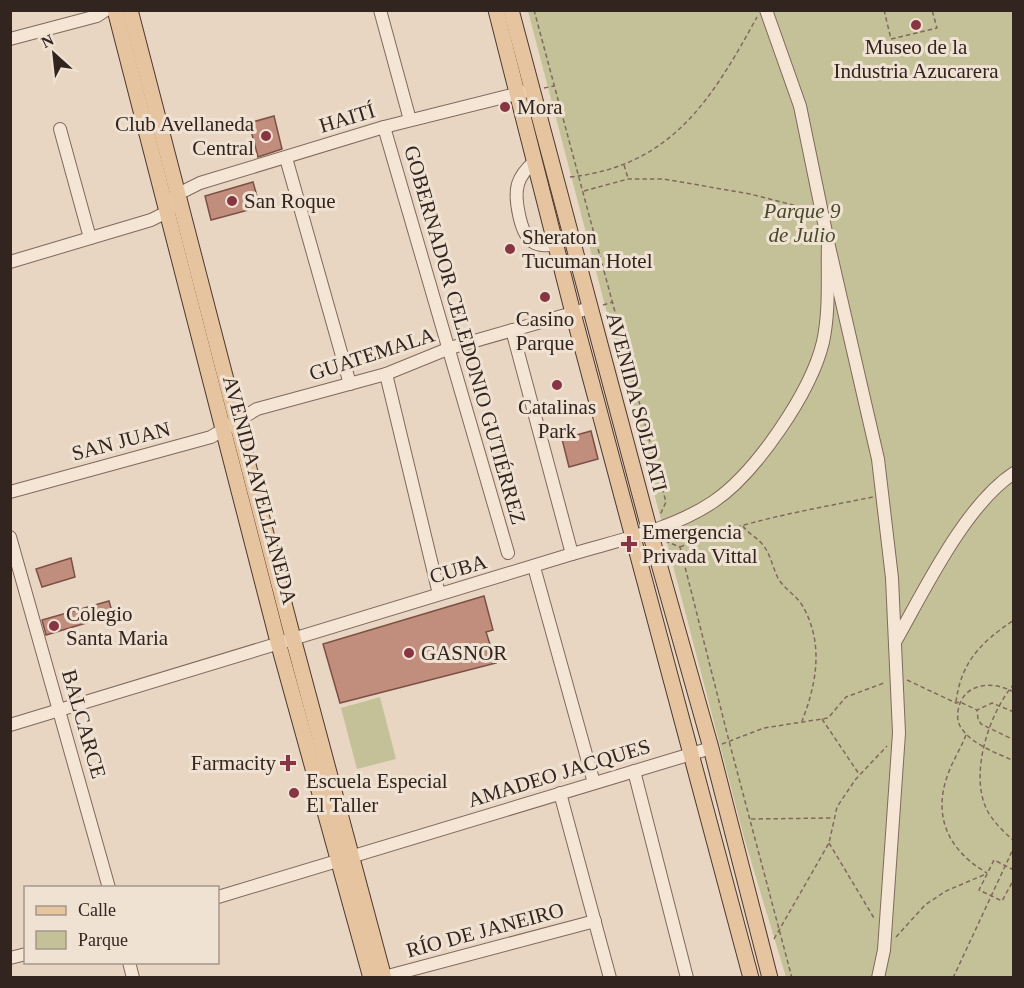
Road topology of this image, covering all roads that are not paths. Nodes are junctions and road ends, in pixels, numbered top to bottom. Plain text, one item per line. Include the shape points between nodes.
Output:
1 (106, 10) edge
2 (115, 10) edge
3 (130, 10) edge
4 (380, 10) edge
5 (496, 10) edge
6 (511, 10) edge
7 (766, 10) edge
8 (10, 39) edge
9 (525, 92) junction
10 (410, 120) junction
11 (384, 127) junction
12 (60, 129) dead end
13 (286, 158) junction
14 (535, 161) junction
15 (178, 194) junction
16 (167, 212) junction
17 (90, 238) junction
18 (828, 242) junction
19 (556, 244) junction
20 (10, 262) edge
21 (590, 308) junction
22 (573, 312) junction
23 (512, 330) junction
24 (450, 348) junction
25 (386, 374) junction
26 (350, 384) junction
27 (237, 421) junction
28 (224, 430) junction
29 (1014, 473) edge
30 (10, 492) edge
31 (654, 530) junction
32 (633, 536) junction
33 (10, 537) edge
34 (508, 553) dead end
35 (572, 554) junction
36 (534, 567) junction
37 (440, 594) junction
38 (286, 640) junction
39 (895, 643) junction
40 (60, 710) junction
41 (10, 725) edge
42 (711, 748) junction
43 (692, 753) junction
44 (634, 771) junction
45 (594, 783) junction
46 (560, 793) junction
47 (344, 859) junction
48 (108, 886) edge
49 (219, 897) edge
50 (595, 921) junction
51 (384, 977) edge
52 (371, 978) edge
53 (610, 978) edge
54 (687, 978) edge
55 (751, 978) edge
56 (770, 978) edge
57 (878, 978) edge

1 - 8 street via 98,16
2 - 16 main road, AVENIDA AVELLANEDA
3 - 15 main road, AVENIDA AVELLANEDA
4 - 10 street, GOBERNADOR CELEDONIO GUTIÉRREZ
5 - 9 main road, AVENIDA SOLDATI
6 - 9 main road, AVENIDA SOLDATI
7 - 18 street via 800,106
9 - 10 street, HAITÍ
9 - 14 main road, AVENIDA SOLDATI
9 - 21 main road, AVENIDA SOLDATI via 557,179
10 - 11 street, HAITÍ
11 - 13 street, HAITÍ
11 - 24 street, GOBERNADOR CELEDONIO GUTIÉRREZ
12 - 17 street
13 - 15 street, HAITÍ via 200,183
13 - 26 street
14 - 19 main road, AVENIDA SOLDATI
14 - 19 street via 518,184 516,195 522,226 532,242
15 - 16 street
15 - 27 main road, AVENIDA AVELLANEDA
16 - 17 street
16 - 28 main road, AVENIDA AVELLANEDA
17 - 20 street
18 - 31 street, CUBA via 823,342 791,410 758,460 738,482 713,502
18 - 39 street via 878,459
19 - 22 main road, AVENIDA SOLDATI
21 - 22 street, GUATEMALA
21 - 31 main road, AVENIDA SOLDATI
22 - 23 street, GUATEMALA
22 - 32 main road, AVENIDA SOLDATI
23 - 24 street, GUATEMALA
23 - 35 street
24 - 25 street, GUATEMALA
24 - 34 street, GOBERNADOR CELEDONIO GUTIÉRREZ
25 - 26 street, GUATEMALA
25 - 37 street
26 - 27 street, GUATEMALA via 257,409
27 - 28 street, SAN JUAN
27 - 38 main road, AVENIDA AVELLANEDA
28 - 30 street, SAN JUAN via 211,437
28 - 38 main road, AVENIDA AVELLANEDA
29 - 39 street via 1002,480 963,525
31 - 32 street, CUBA
31 - 42 main road, AVENIDA SOLDATI
32 - 35 street, CUBA
32 - 43 main road, AVENIDA SOLDATI
33 - 40 street, BALCARCE
35 - 36 street, CUBA
36 - 37 street, CUBA
36 - 45 street
37 - 38 street, CUBA
38 - 40 street, CUBA
38 - 47 main road, AVENIDA AVELLANEDA
39 - 57 street via 899,733 884,950
40 - 41 street, CUBA
40 - 48 street, BALCARCE
42 - 43 street, AMADEO JACQUES
42 - 56 main road, AVENIDA SOLDATI
43 - 44 street, AMADEO JACQUES
43 - 55 main road, AVENIDA SOLDATI
44 - 45 street, AMADEO JACQUES
44 - 54 street
45 - 46 street, AMADEO JACQUES
46 - 47 street, AMADEO JACQUES
46 - 50 street
47 - 49 street, AMADEO JACQUES
47 - 51 main road, AVENIDA AVELLANEDA
47 - 52 main road, AVENIDA AVELLANEDA
50 - 51 street, RÍO DE JANEIRO
50 - 53 street

